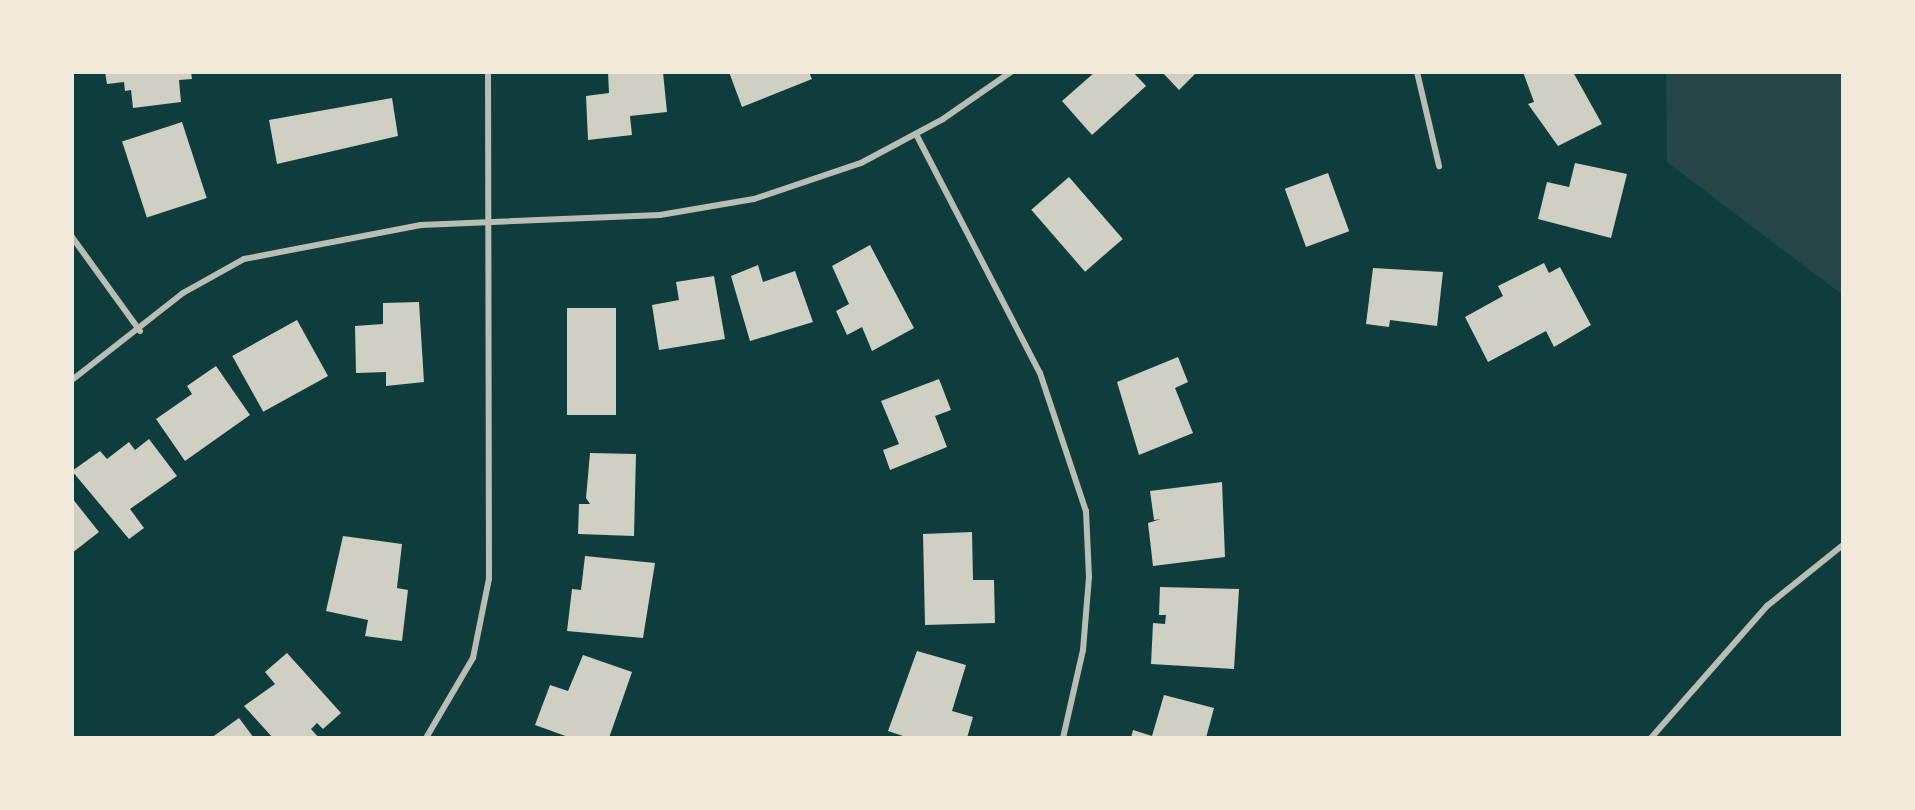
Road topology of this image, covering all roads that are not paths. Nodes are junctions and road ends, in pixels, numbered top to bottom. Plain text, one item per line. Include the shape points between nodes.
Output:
1 (488, 72) edge
2 (1011, 72) edge
3 (1417, 72) edge
4 (916, 134) junction
5 (1439, 166) dead end
6 (487, 222) junction
7 (72, 237) edge
8 (140, 331) junction
9 (72, 380) edge
10 (1843, 545) edge
11 (426, 738) edge
12 (1063, 738) edge
13 (1652, 738) edge

1 - 6 street
2 - 4 street
3 - 5 street
4 - 6 street via 861,163 754,199 660,215
4 - 12 street via 1040,374 1086,511 1089,577 1083,650
6 - 8 street via 421,225 244,259 183,293
6 - 11 street via 489,579 473,658
7 - 8 street
8 - 9 street
10 - 13 street via 1767,606

